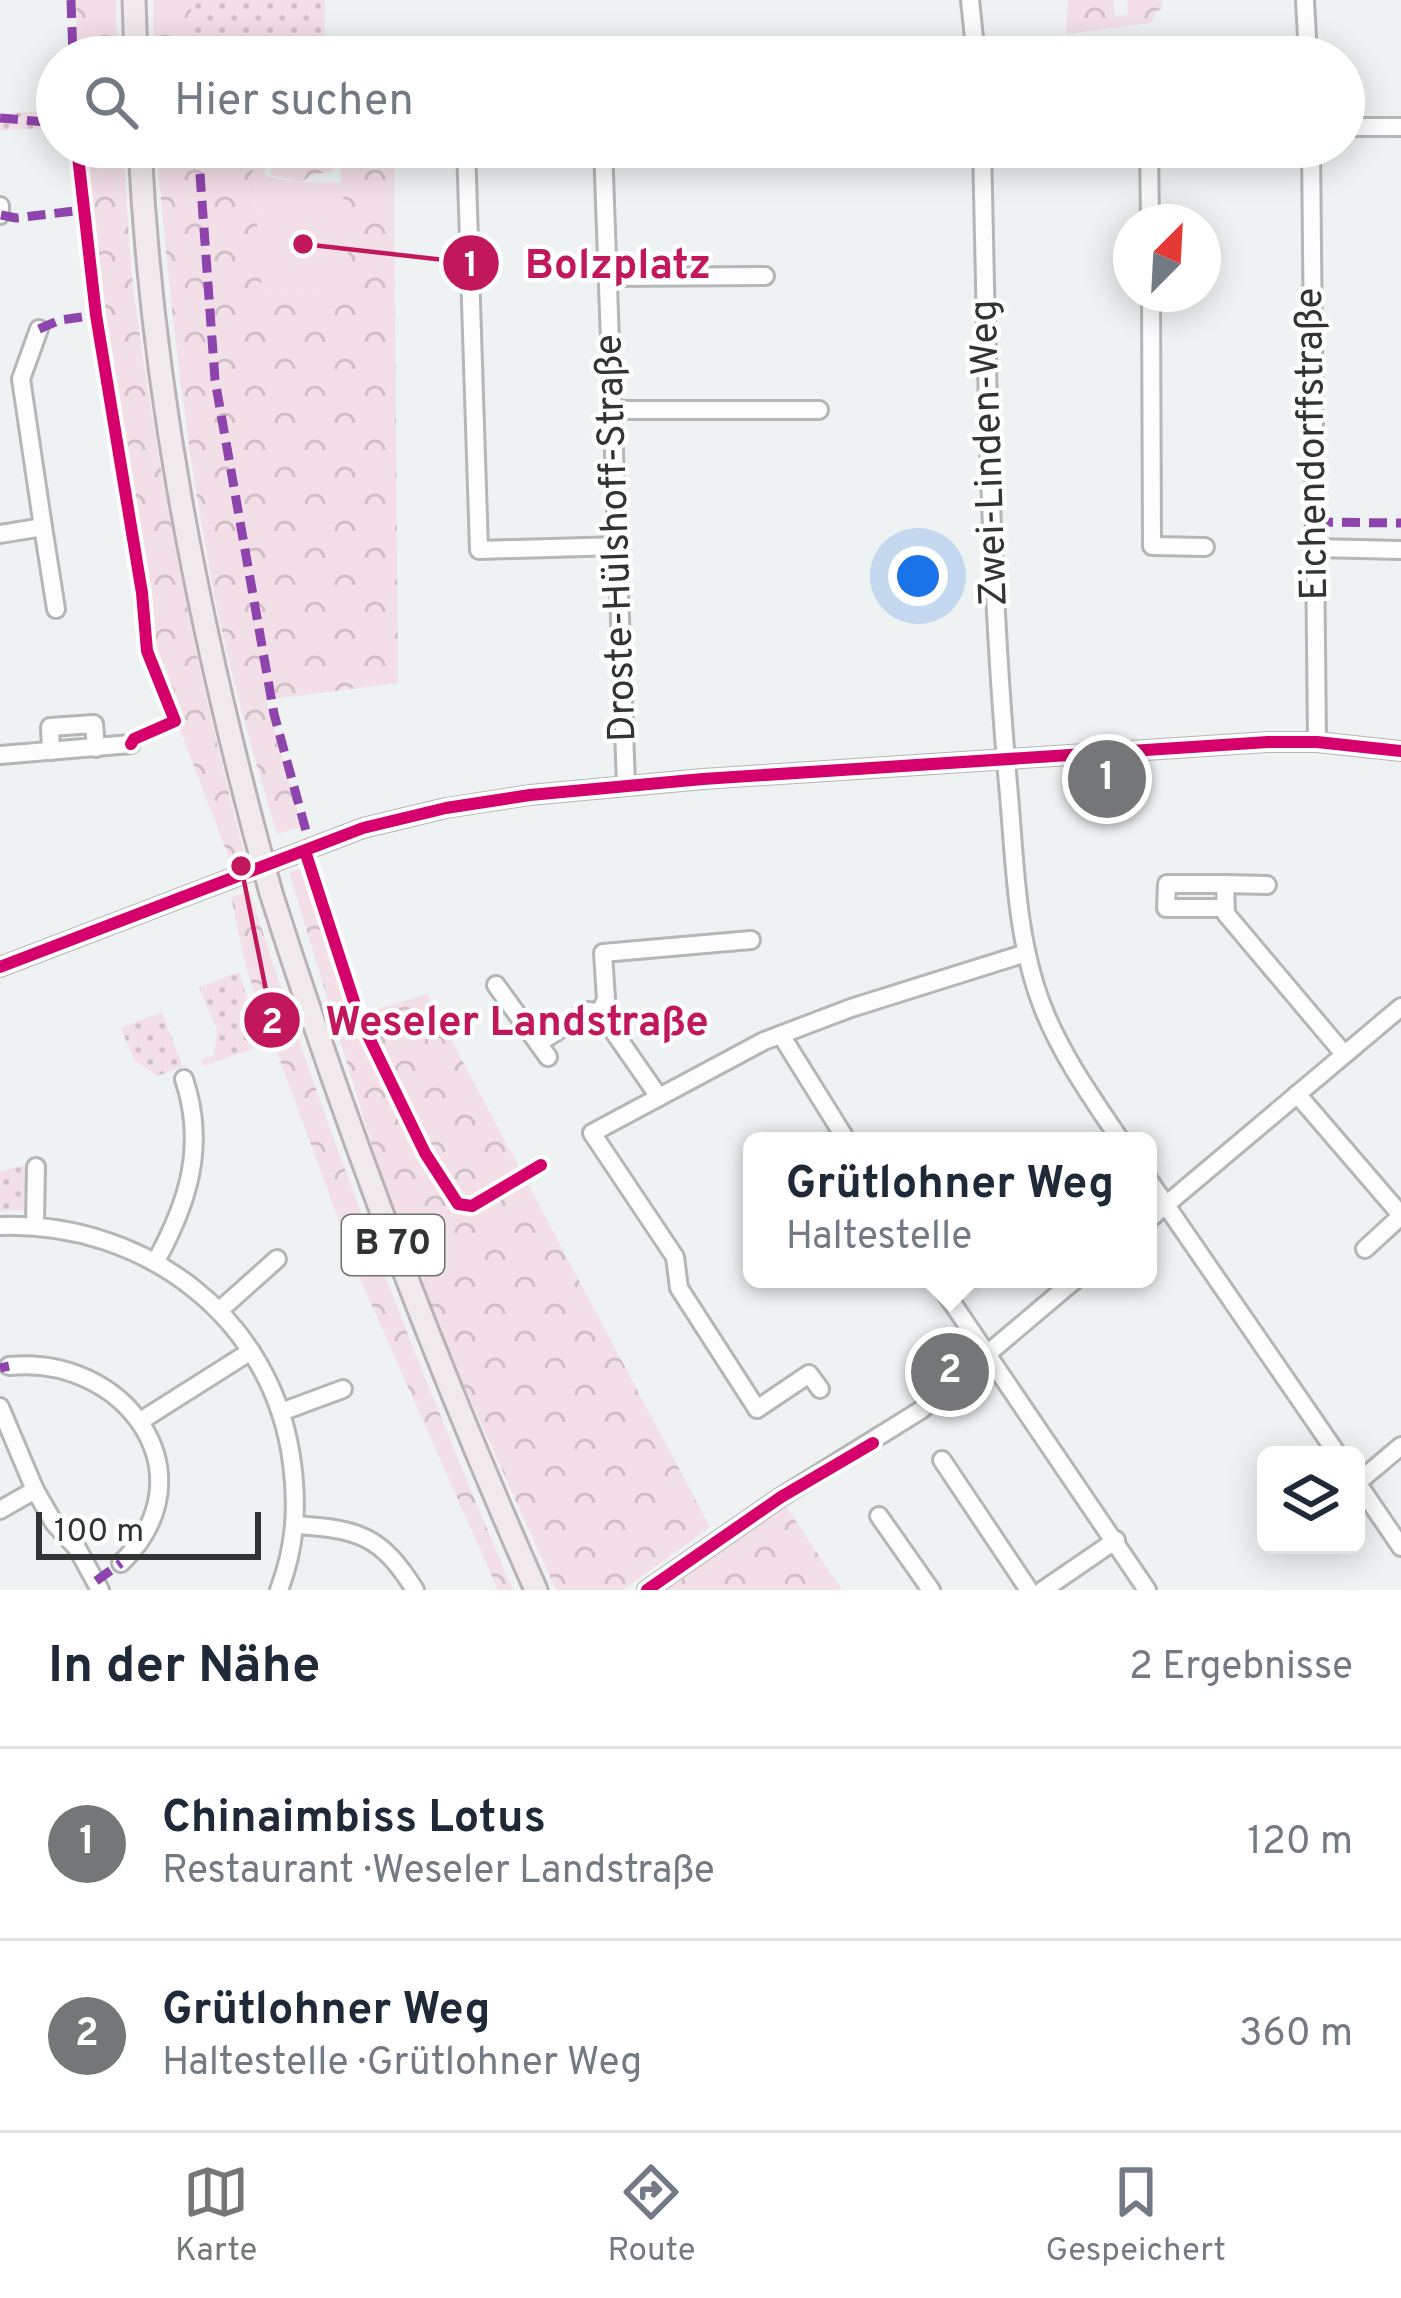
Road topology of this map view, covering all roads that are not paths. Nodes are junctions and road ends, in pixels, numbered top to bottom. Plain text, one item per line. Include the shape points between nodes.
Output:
1 (134, 0) edge
2 (970, 0) edge
3 (1305, 0) edge
4 (135, 36) edge
5 (974, 36) edge
6 (1307, 36) edge
7 (1365, 127) edge
8 (1401, 127) edge
9 (142, 168) edge
10 (467, 168) edge
11 (604, 168) edge
12 (983, 168) edge
13 (1149, 168) edge
14 (1311, 168) edge
15 (1150, 204) edge
16 (764, 275) dead end
17 (610, 277) junction
18 (1150, 312) edge
19 (39, 328) dead end
20 (614, 410) junction
21 (819, 410) dead end
22 (43, 527) junction
23 (0, 534) edge
24 (618, 546) junction
25 (1204, 547) dead end
26 (1315, 548) junction
27 (1401, 550) edge
28 (56, 608) dead end
29 (1317, 742) junction
30 (131, 744) dead end
31 (1401, 751) edge
32 (0, 755) edge
33 (1005, 760) junction
34 (626, 785) junction
35 (1226, 884) junction
36 (1267, 885) dead end
37 (1225, 908) junction
38 (751, 940) dead end
39 (1026, 953) junction
40 (0, 967) edge
41 (496, 985) dead end
42 (1401, 1007) edge
43 (600, 1012) junction
44 (781, 1034) junction
45 (1344, 1054) junction
46 (184, 1079) dead end
47 (1297, 1094) junction
48 (658, 1097) junction
49 (841, 1132) edge
50 (1115, 1132) edge
51 (36, 1166) dead end
52 (1157, 1192) edge
53 (1166, 1205) junction
54 (1157, 1212) edge
55 (1401, 1216) edge
56 (34, 1225) junction
57 (0, 1226) edge
58 (1364, 1249) dead end
59 (277, 1258) dead end
60 (156, 1261) junction
61 (942, 1288) edge
62 (1065, 1288) edge
63 (221, 1309) junction
64 (251, 1351) junction
65 (985, 1356) junction
66 (9, 1366) dead end
67 (343, 1389) dead end
68 (820, 1389) dead end
69 (0, 1407) edge
70 (281, 1412) junction
71 (142, 1420) junction
72 (1332, 1446) edge
73 (1401, 1446) edge
74 (942, 1460) dead end
75 (1365, 1475) edge
76 (35, 1490) junction
77 (1365, 1494) edge
78 (0, 1510) edge
79 (879, 1516) dead end
80 (296, 1525) junction
81 (1115, 1540) junction
82 (1401, 1547) edge
83 (121, 1563) dead end
84 (100, 1590) edge
85 (279, 1590) edge
86 (415, 1590) edge
87 (536, 1590) edge
88 (647, 1590) edge
89 (931, 1590) edge
90 (1029, 1590) edge
91 (1042, 1590) edge
92 (1147, 1590) edge

1 - 4 main road
2 - 5 street
3 - 6 street
7 - 8 street
9 - 87 main road, B 70, bridge via 182,505 255,834 331,1082 424,1330
10 - 24 street via 479,550
11 - 17 street, Droste-Hülshoff-Straße
12 - 33 street, Zwei-Linden-Weg
13 - 15 street
14 - 26 street, Eichendorffstraße
16 - 17 street
17 - 20 street, Droste-Hülshoff-Straße
18 - 25 street via 1153,546
19 - 22 street via 21,379
20 - 21 street
20 - 24 street, Droste-Hülshoff-Straße
22 - 23 street
22 - 28 street
24 - 34 street, Droste-Hülshoff-Straße
26 - 27 street
26 - 29 street, Eichendorffstraße
29 - 31 street
29 - 33 street
30 - 32 street
33 - 34 street
33 - 39 street, Zwei-Linden-Weg
34 - 40 street via 446,808 363,828
35 - 36 street
35 - 37 street
35 - 37 street via 1167,884 1166,908
37 - 45 street
38 - 43 street via 603,953
39 - 44 street
39 - 50 street, Zwei-Linden-Weg via 1066,1058
41 - 43 street via 543,1050 587,1011
42 - 45 street
43 - 48 street
44 - 48 street
44 - 49 street
45 - 47 street
46 - 60 street via 197,1142
47 - 53 street
47 - 55 street
48 - 68 street via 592,1133 675,1257 679,1288 757,1409 809,1374
51 - 56 street
52 - 53 street
53 - 54 street
53 - 72 street
55 - 58 street
56 - 57 street
56 - 60 street via 76,1231
59 - 63 street
60 - 63 street
61 - 65 street
62 - 65 street
63 - 64 street
64 - 70 street
64 - 71 street
65 - 81 street
65 - 88 street via 921,1410
66 - 71 street via 38,1363 76,1374 114,1392
67 - 70 street
69 - 76 street
70 - 80 street
71 - 83 street via 156,1461 156,1504 143,1541
73 - 75 street
74 - 90 street
76 - 78 street
76 - 84 street
77 - 82 street
79 - 89 street
80 - 85 street
80 - 86 street via 377,1541
81 - 91 street
81 - 92 street

